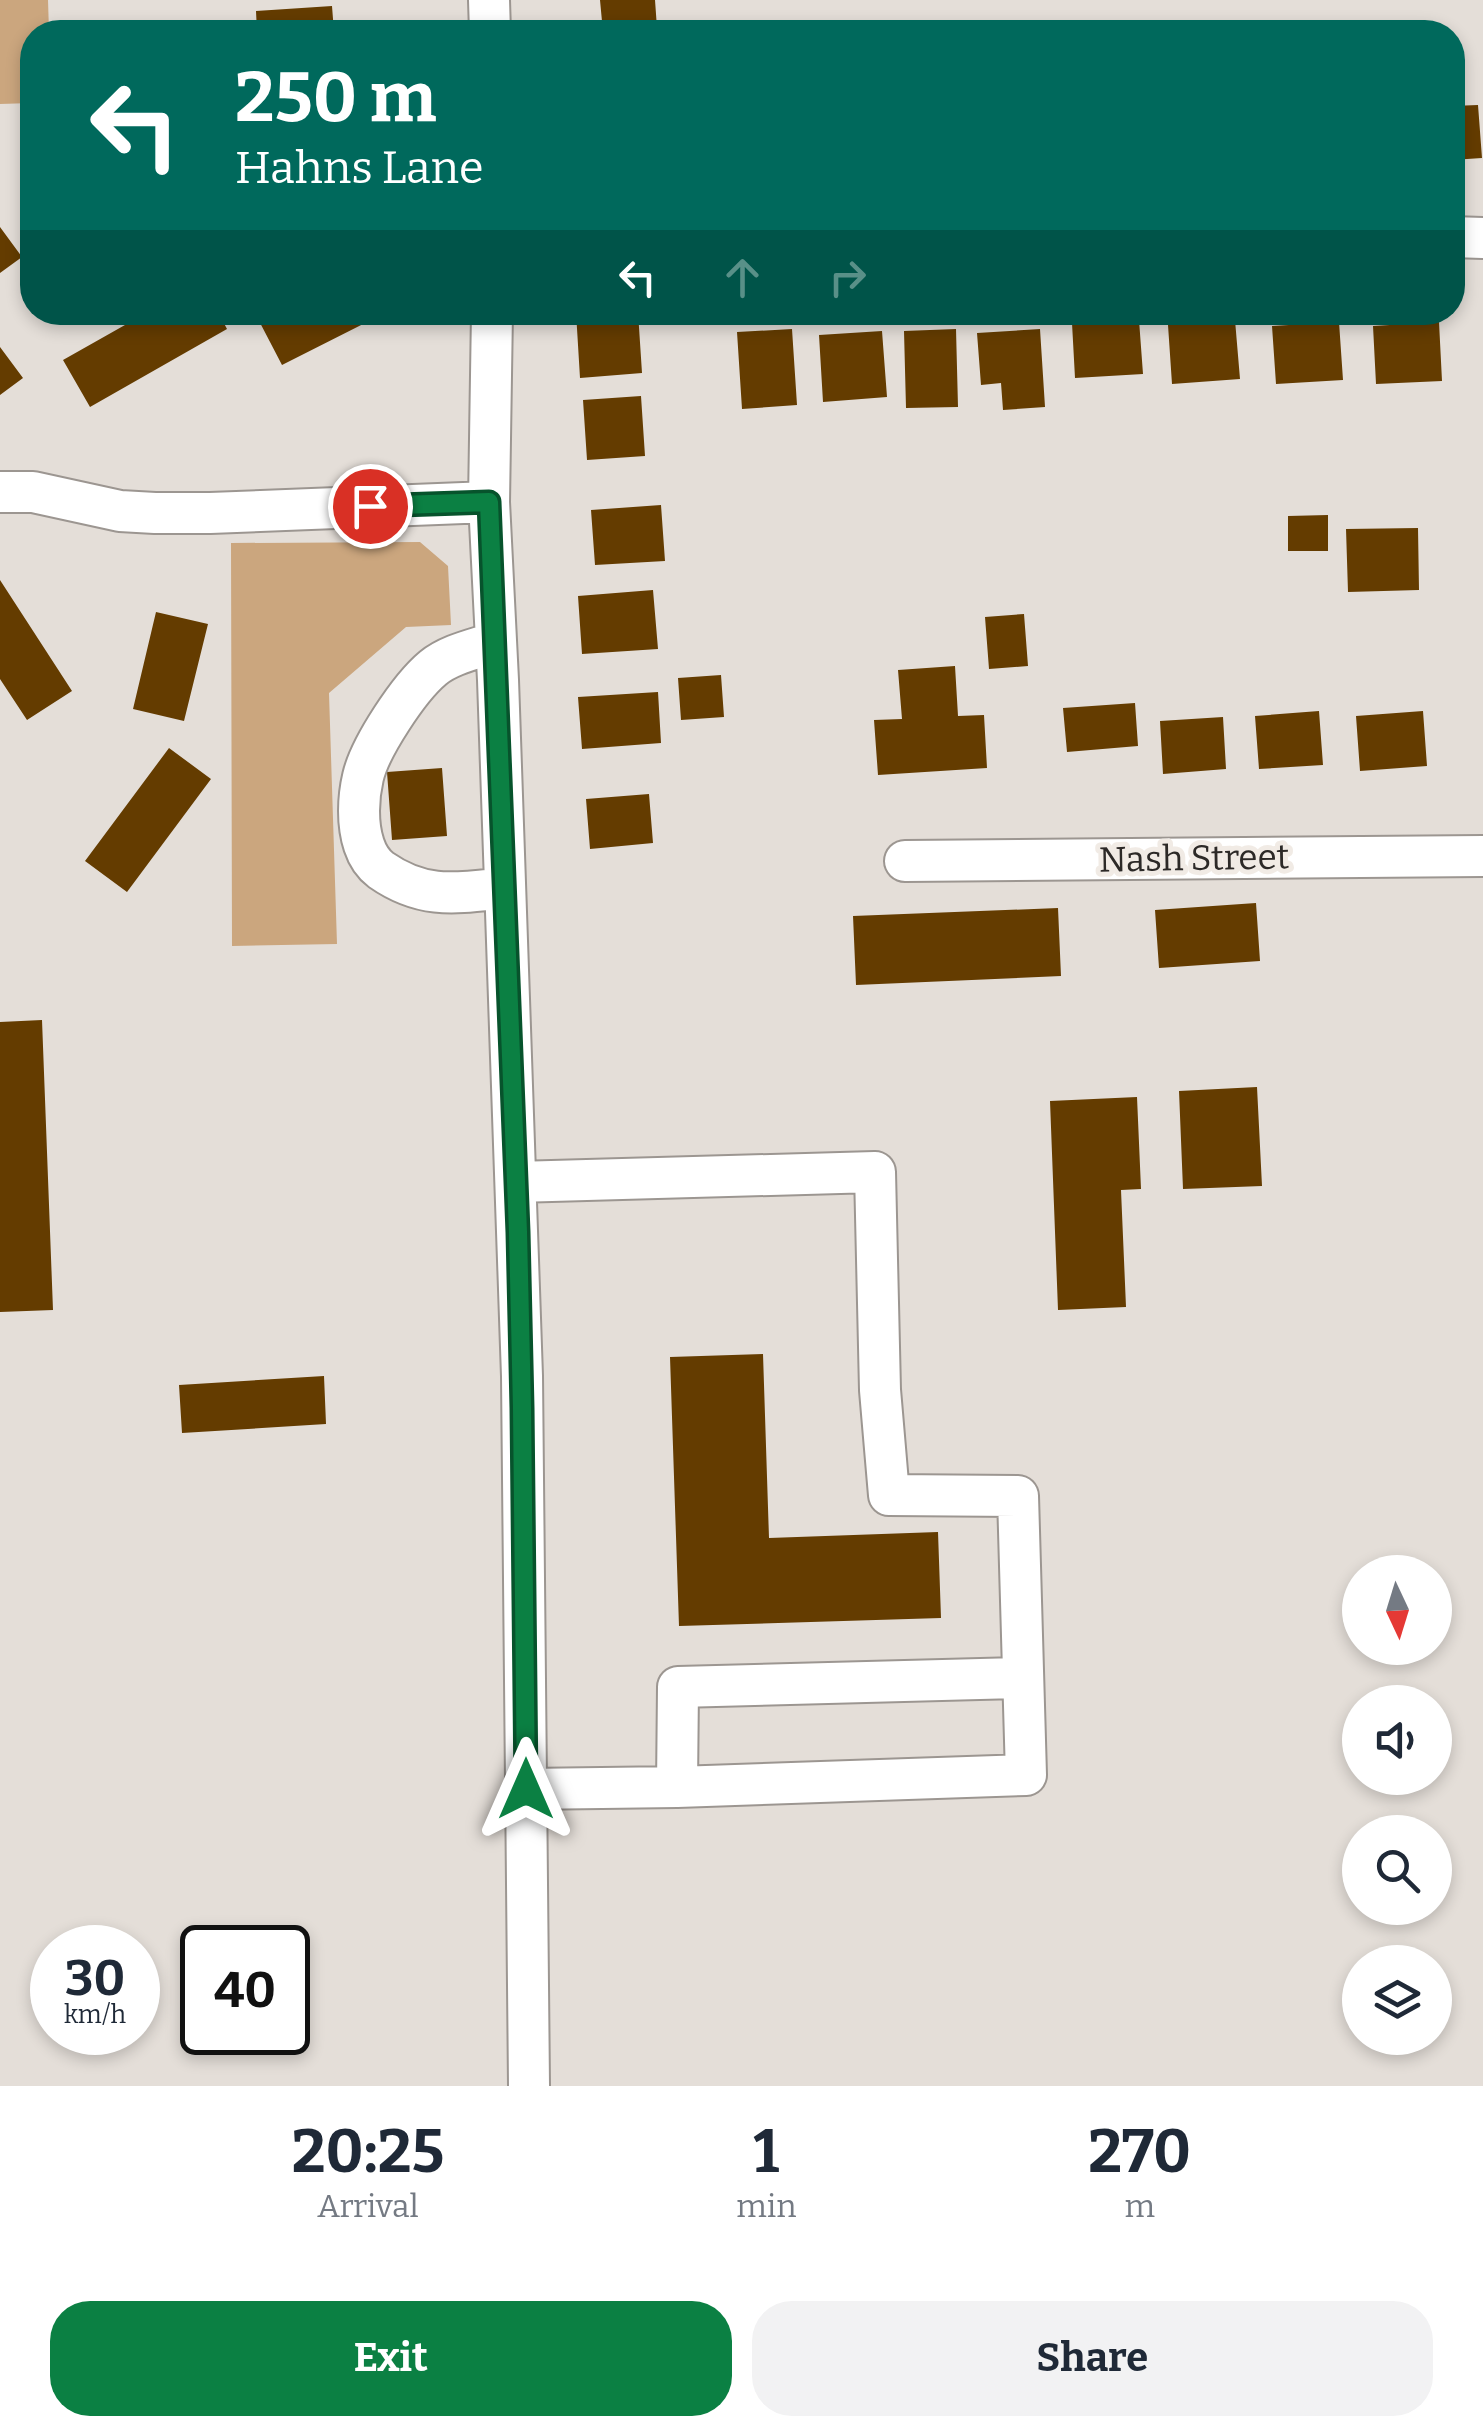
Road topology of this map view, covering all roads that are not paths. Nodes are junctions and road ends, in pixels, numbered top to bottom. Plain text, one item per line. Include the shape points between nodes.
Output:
1 (492, 325) edge
2 (0, 492) edge
3 (489, 502) junction
4 (496, 642) junction
5 (1483, 856) edge
6 (905, 861) dead end
7 (506, 888) junction
8 (516, 1182) junction
9 (1022, 1678) junction
10 (677, 1787) junction
11 (526, 1789) junction
12 (529, 2086) edge

1 - 3 street
2 - 3 street via 155,512
3 - 4 street
4 - 7 street
4 - 7 street via 435,667 396,711 364,774 360,830 377,868 406,884 446,894
5 - 6 street, Nash Street
7 - 8 street
8 - 9 street via 875,1172 889,1496 1018,1496
8 - 11 street
9 - 10 street via 678,1687
9 - 10 street via 1026,1774
10 - 11 street
11 - 12 street

